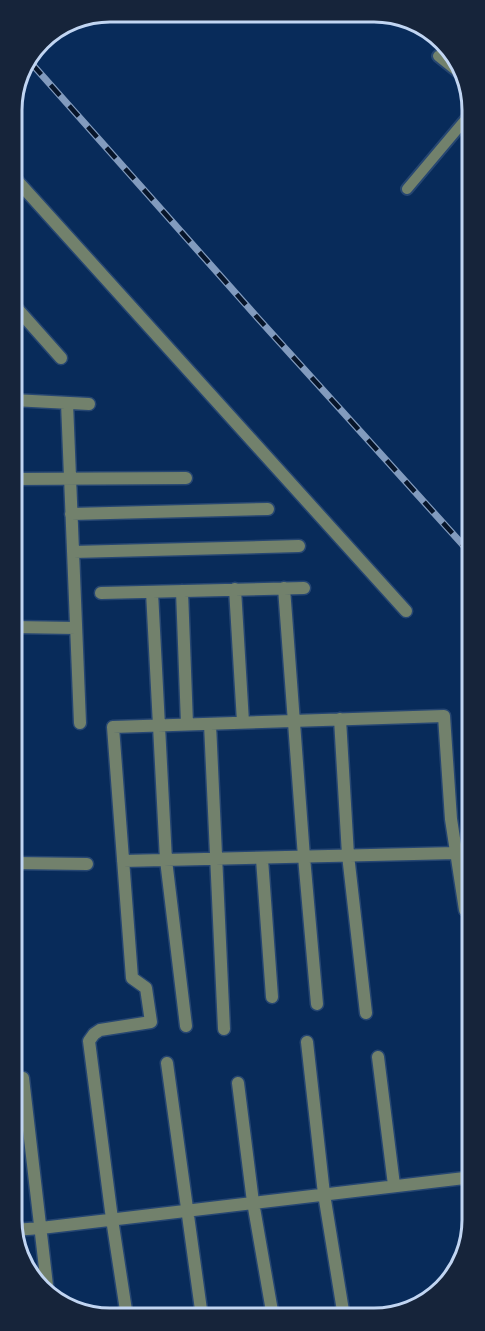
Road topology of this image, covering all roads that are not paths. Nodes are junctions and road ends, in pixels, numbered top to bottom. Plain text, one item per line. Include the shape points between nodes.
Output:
1 (438, 56) dead end
2 (451, 67) edge
3 (462, 123) edge
4 (23, 187) edge
5 (407, 189) dead end
6 (23, 315) edge
7 (61, 358) dead end
8 (23, 401) edge
9 (67, 403) junction
10 (89, 404) dead end
11 (70, 478) junction
12 (186, 478) dead end
13 (23, 479) edge
14 (268, 509) dead end
15 (71, 514) junction
16 (299, 546) dead end
17 (73, 552) junction
18 (284, 588) junction
19 (304, 588) dead end
20 (235, 589) junction
21 (182, 591) junction
22 (152, 592) junction
23 (101, 593) dead end
24 (406, 611) dead end
25 (23, 627) edge
26 (76, 628) junction
27 (340, 719) junction
28 (294, 721) junction
29 (243, 722) junction
30 (80, 723) dead end
31 (158, 724) junction
32 (187, 724) junction
33 (210, 724) junction
34 (456, 853) junction
35 (348, 855) junction
36 (304, 857) junction
37 (216, 859) junction
38 (262, 859) junction
39 (166, 860) junction
40 (123, 861) junction
41 (22, 862) edge
42 (87, 864) dead end
43 (462, 891) edge
44 (272, 997) dead end
45 (317, 1004) dead end
46 (366, 1013) dead end
47 (186, 1026) dead end
48 (224, 1029) dead end
49 (307, 1042) dead end
50 (378, 1058) dead end
51 (168, 1063) dead end
52 (23, 1078) dead end
53 (238, 1083) dead end
54 (462, 1178) edge
55 (394, 1185) junction
56 (324, 1194) junction
57 (254, 1202) junction
58 (186, 1210) junction
59 (112, 1219) junction
60 (41, 1228) junction
61 (23, 1229) edge
62 (47, 1281) edge
63 (126, 1308) edge
64 (201, 1308) edge
65 (272, 1308) edge
66 (343, 1308) edge

1 - 2 lane
3 - 5 lane
4 - 24 street
6 - 7 street
8 - 9 street
9 - 10 street
9 - 11 street
11 - 12 street
11 - 13 street
11 - 15 street
14 - 15 street
15 - 17 street
16 - 17 street
17 - 26 street
18 - 19 street
18 - 20 street
18 - 28 street
20 - 21 street
20 - 29 street
21 - 22 street
21 - 32 street
22 - 23 street
22 - 31 street
25 - 26 street
26 - 30 street
27 - 28 street
27 - 34 street via 444,716
27 - 35 street
28 - 29 street
28 - 36 street
29 - 33 street
31 - 32 street
31 - 39 street
31 - 40 street via 113,728
32 - 33 street
33 - 37 street
34 - 35 street
34 - 43 street
35 - 36 street
35 - 46 street
36 - 38 street
36 - 45 street
37 - 38 street
37 - 39 street
37 - 48 street
38 - 44 street
39 - 40 street
39 - 47 street
40 - 59 street via 132,978 146,988 152,1022 100,1030 89,1041
41 - 42 street
49 - 56 street
50 - 55 street
51 - 58 street
52 - 60 street
53 - 57 street
54 - 55 street
55 - 56 street
56 - 57 street
56 - 66 street
57 - 58 street
57 - 65 street
58 - 59 street
58 - 64 street
59 - 60 street
59 - 63 street
60 - 61 street
60 - 62 street

